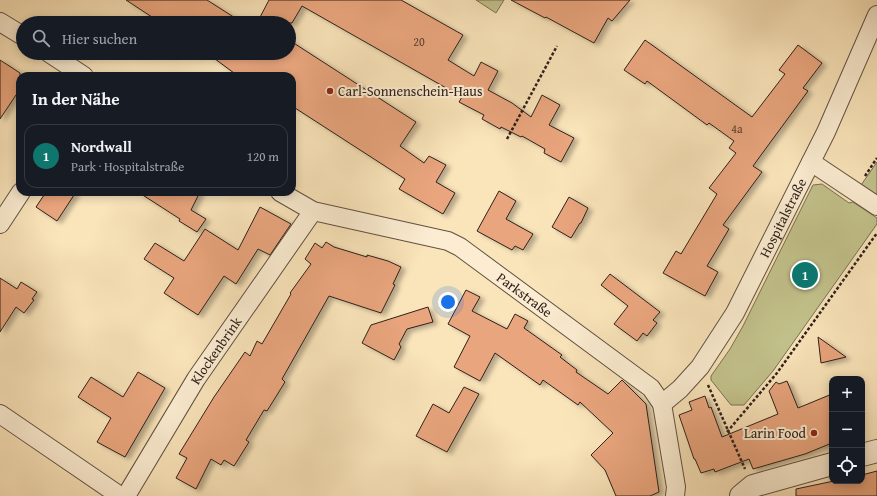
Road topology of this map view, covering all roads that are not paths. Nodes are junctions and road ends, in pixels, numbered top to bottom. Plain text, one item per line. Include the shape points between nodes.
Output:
1 (877, 15) edge
2 (0, 22) edge
3 (16, 32) edge
4 (60, 60) edge
5 (78, 72) edge
6 (811, 162) junction
7 (18, 196) edge
8 (287, 196) edge
9 (877, 206) edge
10 (313, 211) junction
11 (0, 224) edge
12 (662, 404) junction
13 (0, 414) edge
14 (877, 451) edge
15 (865, 454) edge
16 (829, 465) edge
17 (747, 491) edge
18 (120, 496) edge
19 (126, 496) edge
20 (675, 496) edge

1 - 6 street, Hospitalstraße
2 - 3 street
4 - 5 street
6 - 9 street
6 - 12 street, Hospitalstraße via 735,313 700,367
7 - 11 street
8 - 10 street, Parkstraße
10 - 12 street, Parkstraße via 448,241 460,247 651,388
10 - 19 street, Klockenbrink via 196,379
12 - 20 street, Parkstraße via 676,487
13 - 18 street
14 - 15 street
16 - 17 street

